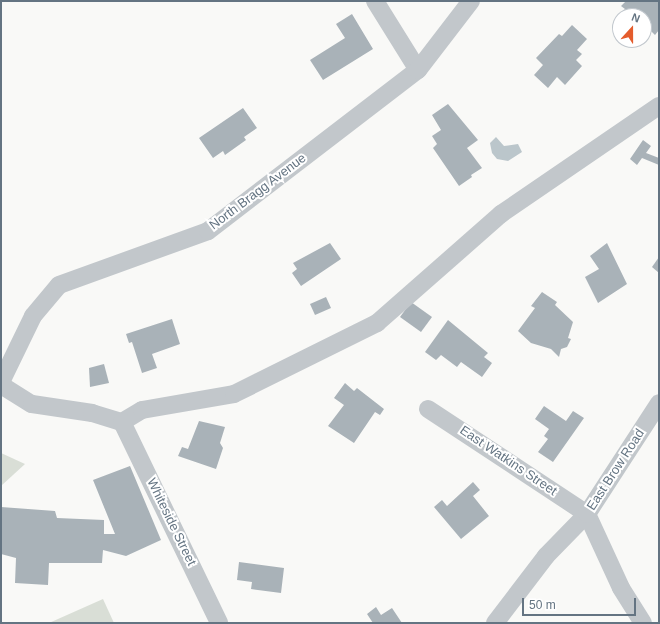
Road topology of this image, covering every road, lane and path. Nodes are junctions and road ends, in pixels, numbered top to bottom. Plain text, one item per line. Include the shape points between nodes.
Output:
1 (375, 1) edge
2 (471, 1) edge
3 (418, 70) junction
4 (659, 106) edge
5 (1, 382) edge
6 (1, 385) edge
7 (659, 404) edge
8 (428, 409) dead end
9 (122, 422) junction
10 (587, 514) junction
11 (219, 623) edge
12 (495, 623) edge
13 (643, 623) edge

1 - 3 street
2 - 3 street, North Bragg Avenue
3 - 5 street, North Bragg Avenue via 208,231 59,286 34,316
4 - 9 street via 501,214 377,323 234,394 142,410
6 - 9 street via 32,404 92,413
7 - 10 street, East Brow Road
8 - 10 street, East Watkins Street
9 - 11 street, Whiteside Street
10 - 12 street via 546,556
10 - 13 street, East Brow Road via 621,588

